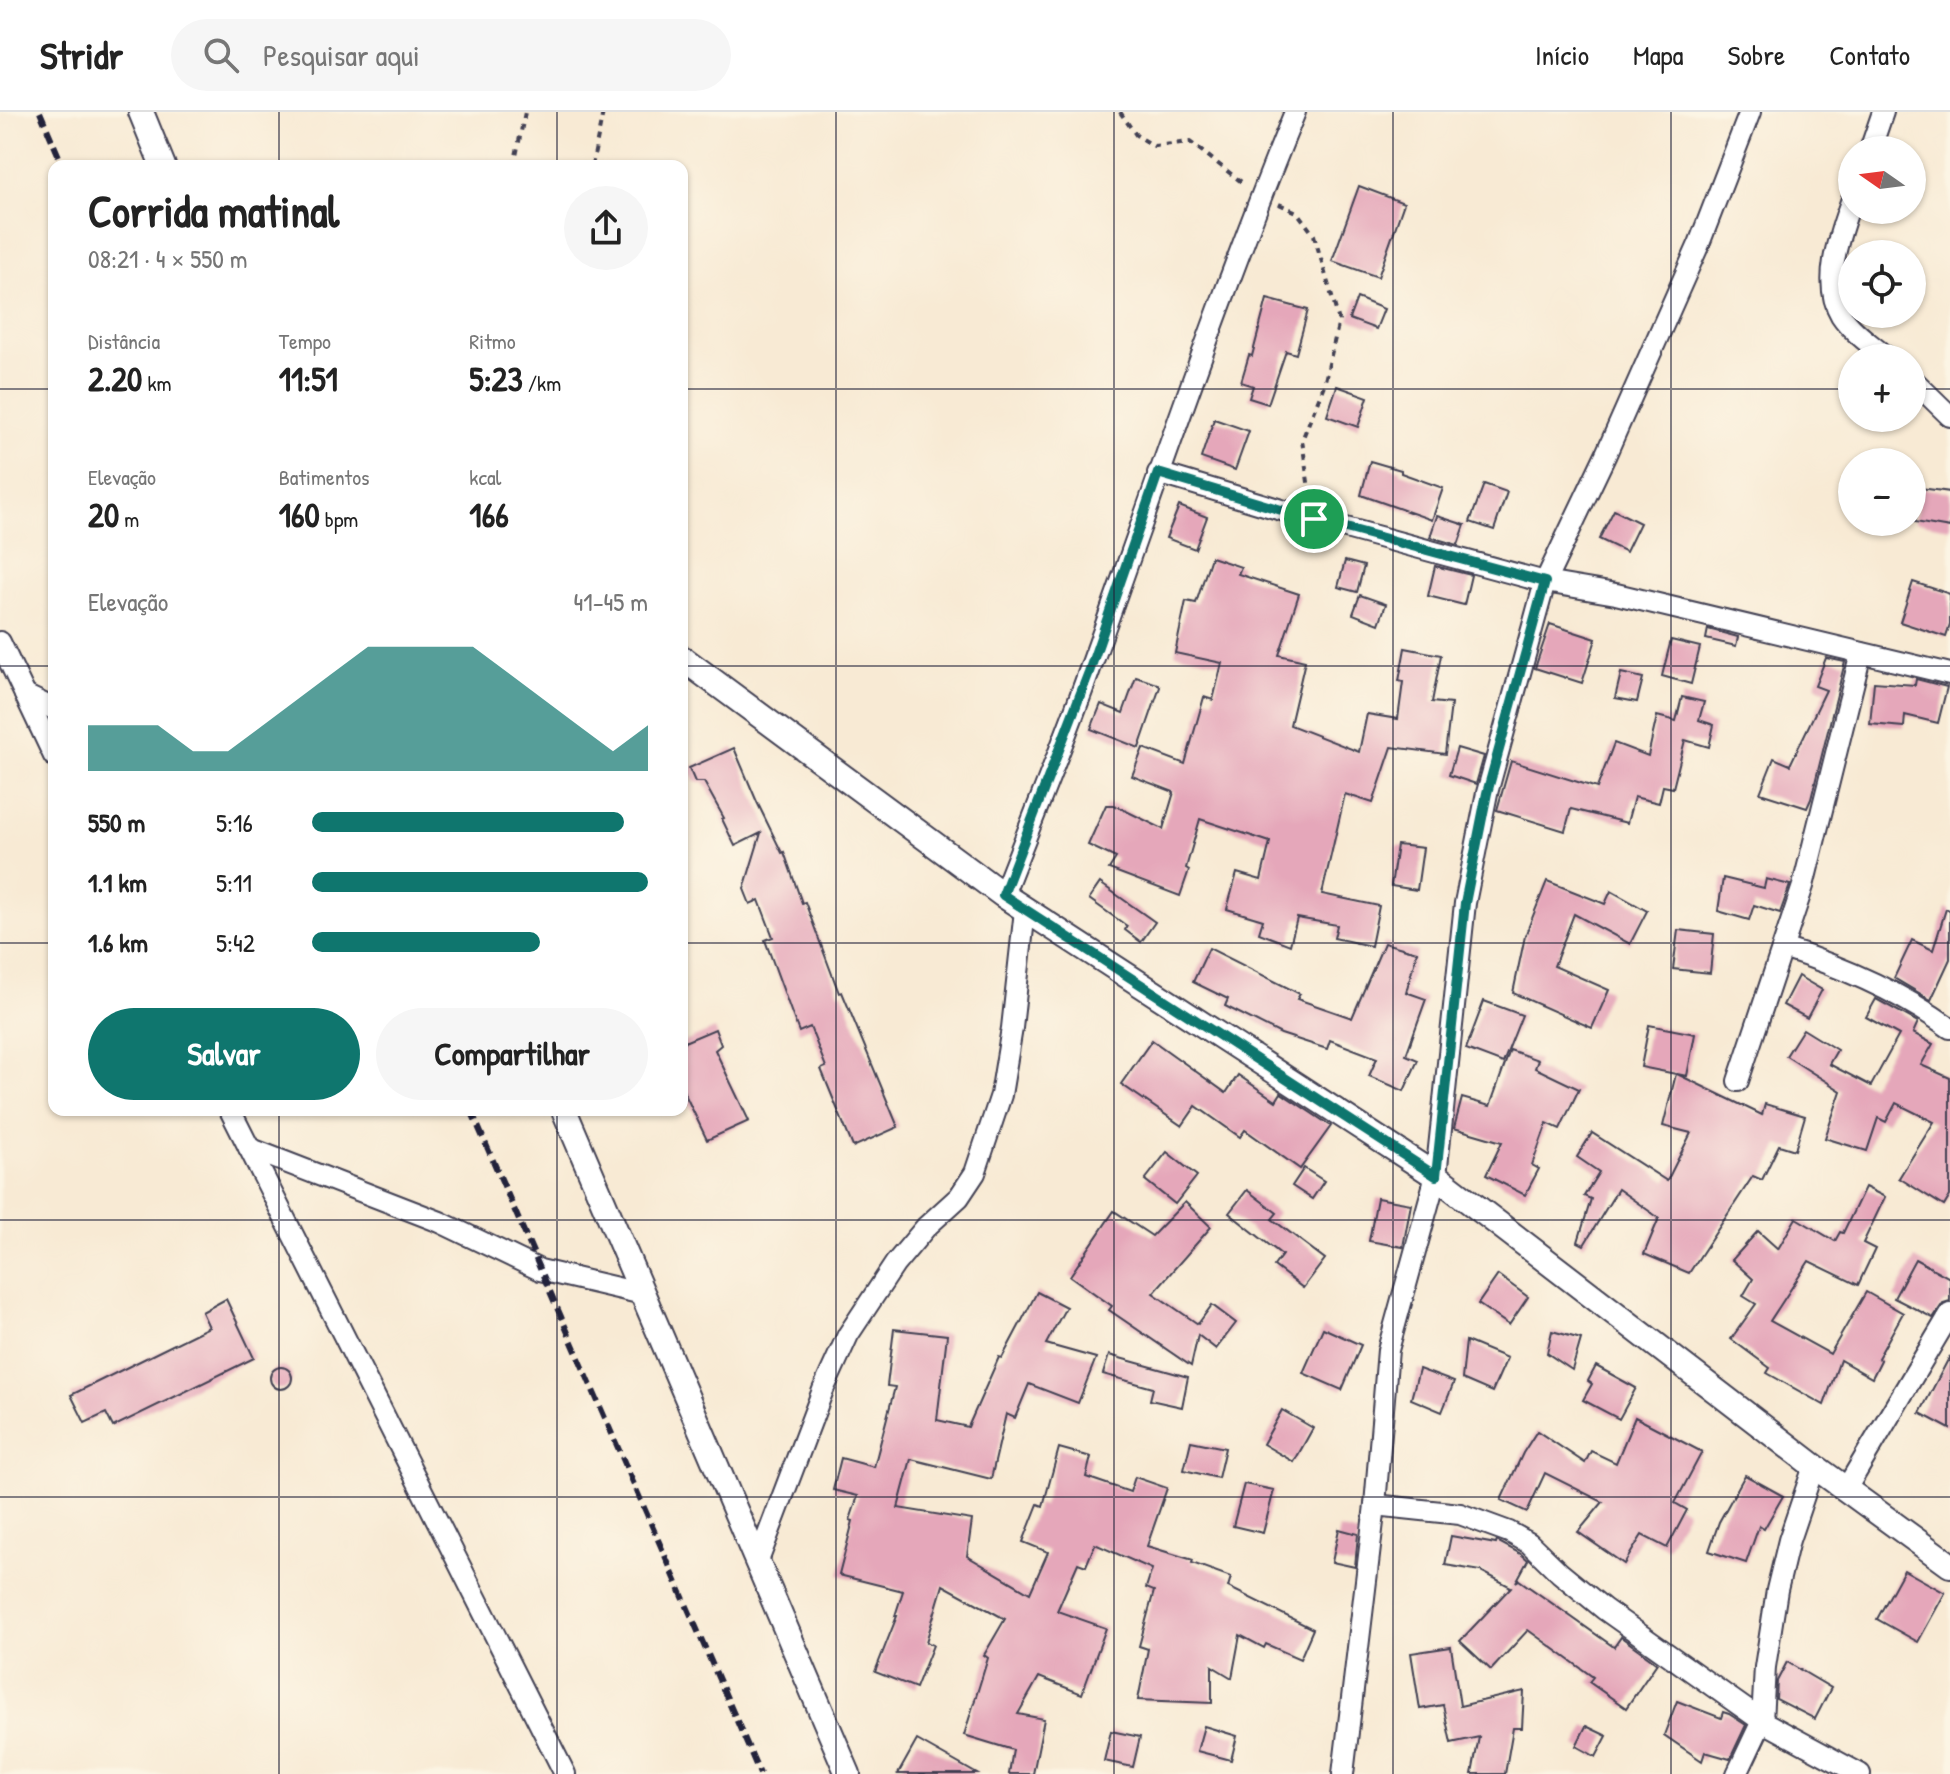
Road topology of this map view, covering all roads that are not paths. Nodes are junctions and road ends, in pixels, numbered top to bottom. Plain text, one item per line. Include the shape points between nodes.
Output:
1 (141, 112) edge
2 (1295, 112) edge
3 (1750, 112) edge
4 (1883, 112) edge
5 (1875, 136) edge
6 (161, 160) edge
7 (1845, 224) edge
8 (1870, 344) edge
9 (1926, 393) edge
10 (1950, 416) edge
11 (1158, 473) junction
12 (1545, 582) junction
13 (0, 642) edge
14 (1861, 653) junction
15 (688, 662) edge
16 (1950, 674) edge
17 (25, 695) junction
18 (48, 706) edge
19 (48, 743) edge
20 (1003, 895) junction
21 (1025, 910) junction
22 (1783, 948) junction
23 (1950, 1028) edge
24 (1738, 1081) dead end
25 (233, 1116) edge
26 (567, 1116) edge
27 (249, 1148) junction
28 (1436, 1176) junction
29 (643, 1294) junction
30 (1950, 1314) edge
31 (1814, 1466) junction
32 (1846, 1489) junction
33 (1375, 1505) junction
34 (758, 1561) junction
35 (1950, 1565) edge
36 (1762, 1721) junction
37 (565, 1774) edge
38 (848, 1774) edge
39 (1343, 1774) edge
40 (1737, 1774) edge
41 (1860, 1774) edge

1 - 6 street
2 - 11 street
3 - 12 street via 1699,244
4 - 5 street
7 - 8 street via 1832,295 1842,315
9 - 10 street
11 - 12 street
11 - 20 street
12 - 14 street
12 - 28 street via 1487,793 1465,903
13 - 17 street
14 - 16 street
14 - 22 street
15 - 20 street
17 - 18 street
17 - 19 street
20 - 21 street
21 - 28 street
21 - 34 street via 1001,1095 975,1173 895,1264 848,1335
22 - 23 street via 1908,999
22 - 24 street
25 - 27 street
26 - 29 street
27 - 29 street via 440,1222 540,1270
27 - 37 street
28 - 31 street
28 - 33 street via 1388,1350
29 - 34 street
30 - 32 street
31 - 32 street
31 - 36 street via 1777,1590
32 - 35 street
33 - 36 street via 1460,1514 1529,1543 1604,1609
33 - 39 street
34 - 38 street
36 - 40 street
36 - 41 street

